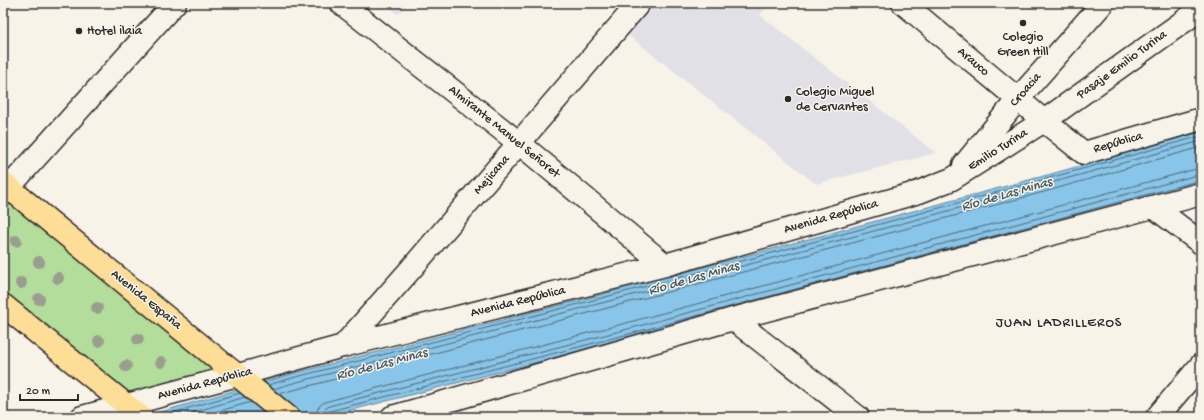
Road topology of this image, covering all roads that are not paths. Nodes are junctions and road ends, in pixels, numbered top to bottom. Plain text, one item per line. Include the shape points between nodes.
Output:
1 (175, 3) edge
2 (341, 3) edge
3 (639, 3) edge
4 (903, 3) edge
5 (1103, 3) edge
6 (1201, 9) edge
7 (1018, 99) junction
8 (1201, 119) edge
9 (1044, 121) junction
10 (519, 143) junction
11 (952, 179) junction
12 (5, 188) edge
13 (1201, 194) edge
14 (1154, 207) junction
15 (1201, 243) edge
16 (665, 265) junction
17 (3, 305) edge
18 (733, 319) junction
19 (343, 346) junction
20 (1201, 365) edge
21 (243, 379) junction
22 (134, 412) edge
23 (82, 417) edge
24 (288, 417) edge
25 (392, 417) edge
26 (858, 417) edge
27 (1157, 417) edge

1 - 12 street
2 - 10 street, Almirante Manuel Señoret
3 - 10 street, Mejicana
4 - 7 street, Arauco
5 - 7 street, Croacia
6 - 9 street, Pasaje Emilio Turina
7 - 9 street, Arauco
7 - 11 street, Croacia
8 - 9 street, República via 1084,153
9 - 11 street, Emilio Turina
10 - 16 street, Almirante Manuel Señoret
10 - 19 street, Mejicana
11 - 16 street, Avenida República via 919,192
12 - 21 main road, Avenida España
13 - 14 street
14 - 15 street
14 - 18 street
16 - 19 street, Avenida República
17 - 22 main road
18 - 25 street
18 - 26 street
19 - 21 street, Avenida República
20 - 27 street
21 - 22 street, Avenida República
21 - 24 main road, Avenida España
22 - 23 street, Avenida República

